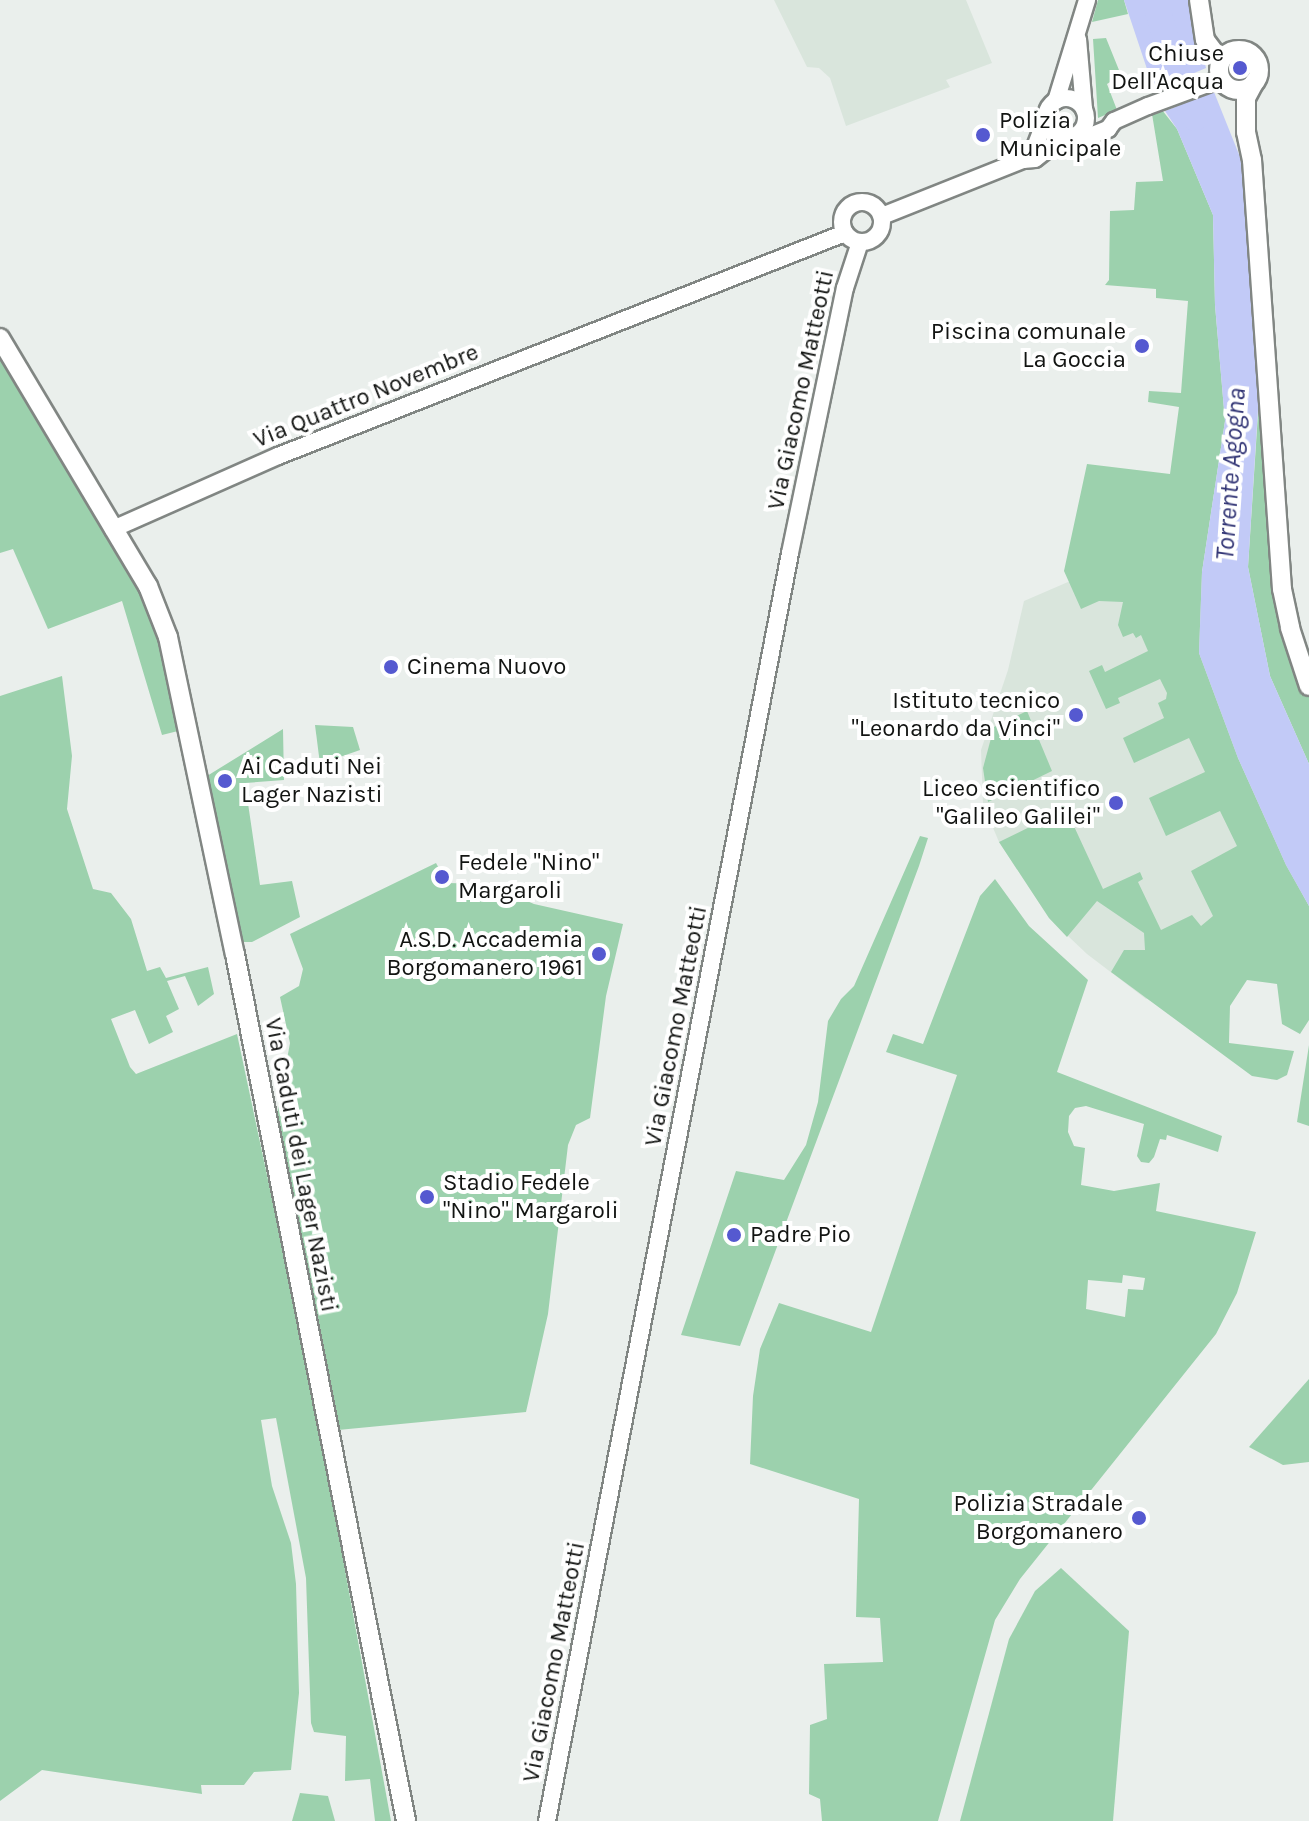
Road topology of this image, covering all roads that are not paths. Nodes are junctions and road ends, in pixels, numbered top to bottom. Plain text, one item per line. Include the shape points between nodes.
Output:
1 (1087, 0) edge
2 (1199, 0) edge
3 (1078, 36) junction
4 (1223, 71) junction
5 (1255, 81) junction
6 (1056, 101) junction
7 (1085, 113) junction
8 (1046, 119) junction
9 (1114, 121) junction
10 (1246, 132) junction
11 (1070, 136) junction
12 (1023, 160) junction
13 (882, 216) junction
14 (853, 238) junction
15 (0, 338) edge
16 (113, 529) junction
17 (1309, 686) edge
18 (406, 1821) edge
19 (547, 1821) edge

1 - 3 street
2 - 4 main road via 1204,21 1222,44
3 - 6 street
3 - 7 street
4 - 5 main road via 1241,89
4 - 5 main road via 1247,52 1256,59
4 - 9 street
4 - 10 main road via 1239,125
5 - 10 main road via 1246,98
6 - 7 street via 1069,99
6 - 8 street
7 - 9 street via 1093,123
7 - 11 street
8 - 11 street via 1053,133
8 - 12 street via 1035,147
9 - 11 street via 1088,137
10 - 17 main road via 1282,589
11 - 12 street via 1044,155
12 - 13 street
13 - 14 street via 878,235
13 - 14 street via 874,205 854,203 843,216
14 - 16 street, Via Quattro Novembre via 320,439
14 - 19 street, Via Giacomo Matteotti
15 - 16 main road
16 - 18 main road, Via Caduti dei Lager Nazisti via 148,586 170,648

